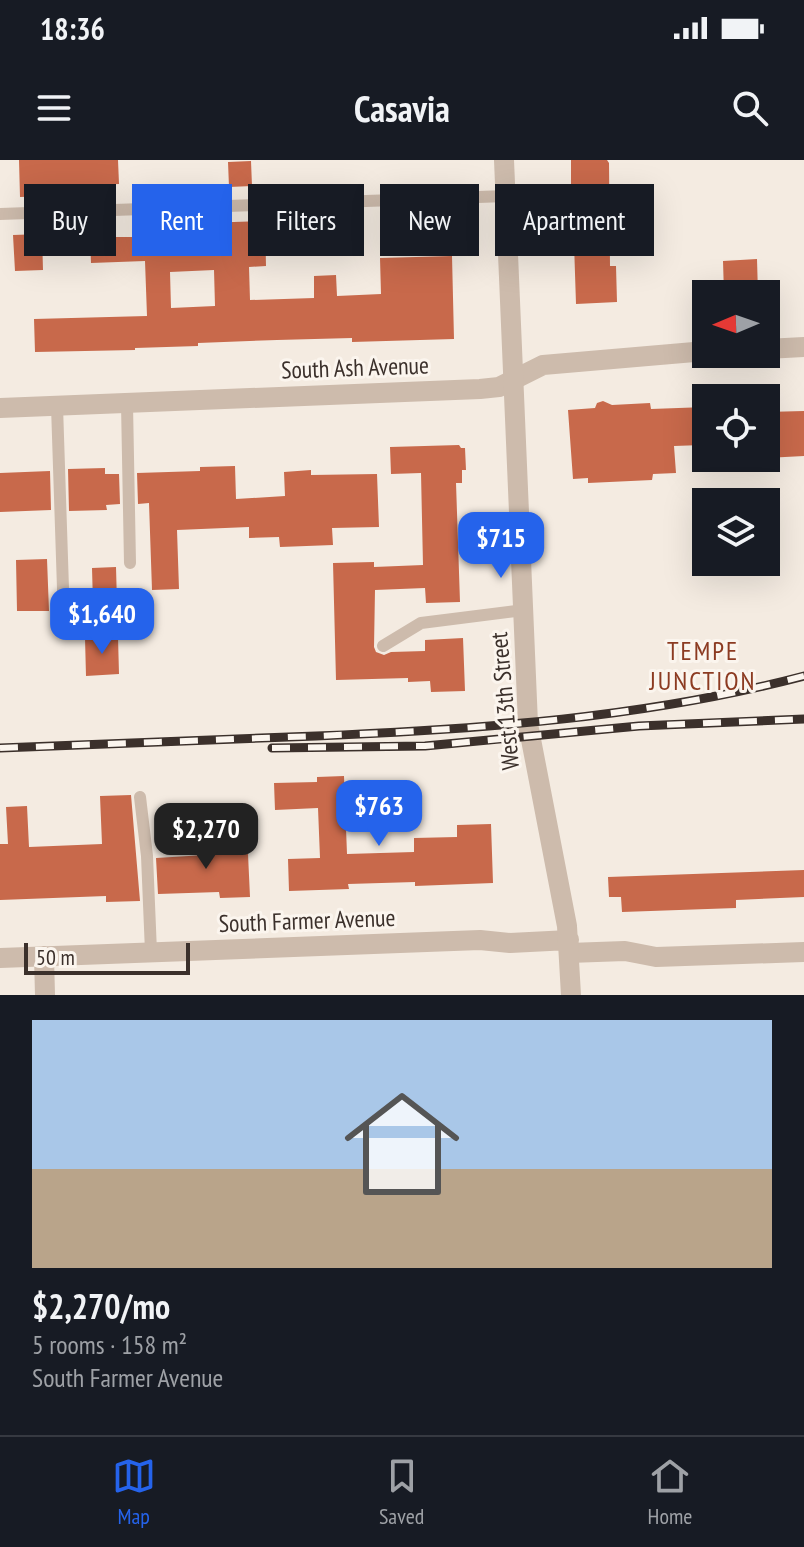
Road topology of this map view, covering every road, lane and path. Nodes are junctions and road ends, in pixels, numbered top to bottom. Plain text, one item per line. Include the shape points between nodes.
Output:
1 (504, 160) edge
2 (505, 184) edge
3 (495, 196) edge
4 (0, 214) edge
5 (509, 256) edge
6 (804, 347) edge
7 (780, 348) edge
8 (692, 352) edge
9 (515, 380) junction
10 (127, 404) junction
11 (57, 406) junction
12 (0, 408) edge
13 (130, 563) dead end
14 (524, 610) junction
15 (64, 619) dead end
16 (383, 646) dead end
17 (140, 797) dead end
18 (569, 947) junction
19 (151, 952) junction
20 (804, 952) edge
21 (44, 956) junction
22 (0, 958) edge
23 (45, 995) edge
24 (571, 995) edge

1 - 2 street, West 13th Street
3 - 4 lane
5 - 9 street, West 13th Street
6 - 7 street
8 - 9 street, South Ash Avenue via 543,365
9 - 10 street, South Ash Avenue via 480,389
9 - 14 street, West 13th Street
10 - 11 street, South Ash Avenue
10 - 13 lane
11 - 12 street, South Ash Avenue
11 - 15 lane
14 - 16 lane via 421,623
14 - 18 street, West 13th Street via 530,738
17 - 19 lane
18 - 19 street, South Farmer Avenue via 480,940
18 - 20 street, South Farmer Avenue via 656,957
18 - 24 street, West 13th Street
19 - 21 street, South Farmer Avenue
21 - 22 street, South Farmer Avenue
21 - 23 street

